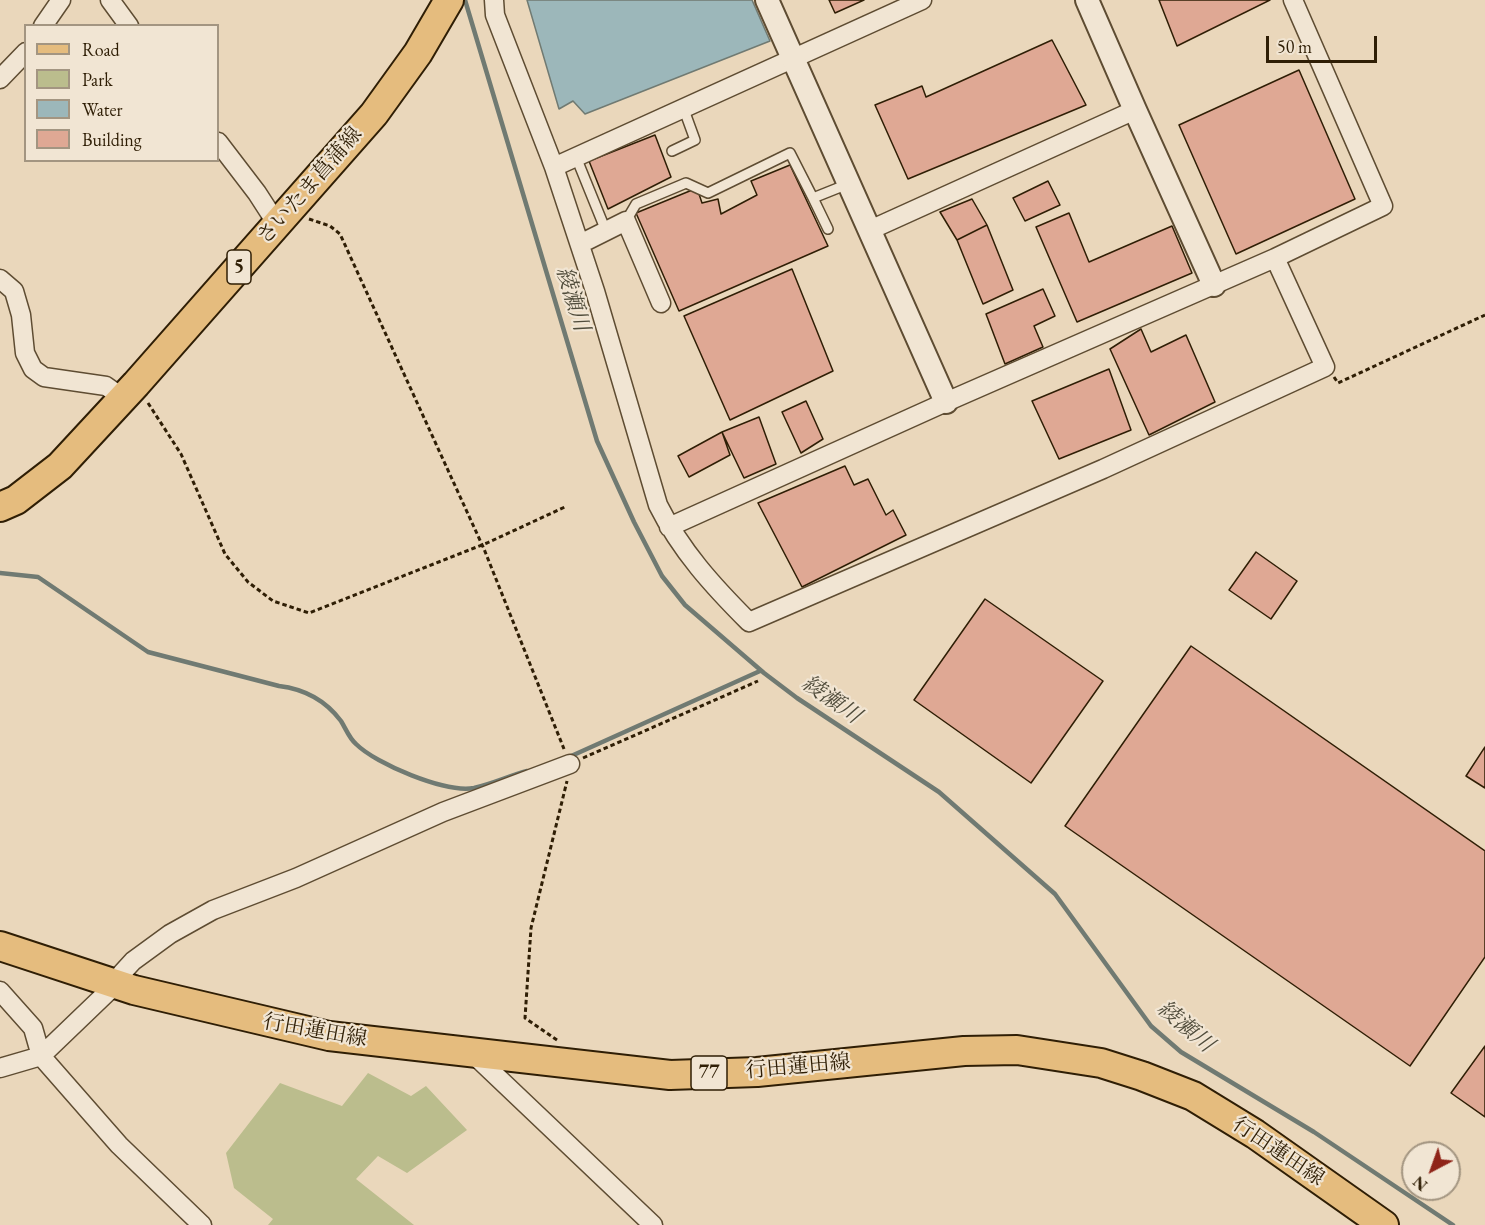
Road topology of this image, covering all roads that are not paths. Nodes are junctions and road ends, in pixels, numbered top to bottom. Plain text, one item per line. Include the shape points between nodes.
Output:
1 (62, 0) edge
2 (110, 0) edge
3 (449, 0) edge
4 (494, 0) edge
5 (767, 0) edge
6 (922, 0) edge
7 (1087, 0) edge
8 (1293, 0) edge
9 (44, 24) edge
10 (128, 24) edge
11 (24, 54) edge
12 (793, 58) junction
13 (0, 79) edge
14 (683, 107) junction
15 (1135, 110) junction
16 (219, 143) edge
17 (672, 151) dead end
18 (576, 157) junction
19 (554, 167) junction
20 (849, 183) junction
21 (813, 198) junction
22 (282, 218) junction
23 (626, 221) junction
24 (828, 230) dead end
25 (870, 230) junction
26 (606, 231) junction
27 (580, 244) junction
28 (1275, 258) junction
29 (0, 279) edge
30 (1214, 285) junction
31 (661, 303) dead end
32 (129, 391) junction
33 (946, 402) junction
34 (0, 507) edge
35 (669, 527) junction
36 (570, 764) road end
37 (0, 946) edge
38 (116, 984) junction
39 (0, 991) edge
40 (471, 1052) junction
41 (41, 1056) junction
42 (0, 1068) edge
43 (182, 1218) edge
44 (202, 1225) edge
45 (653, 1225) edge
46 (1384, 1225) edge

1 - 9 street
2 - 10 street
3 - 22 main road, さいたま菖蒲線 / 5 via 418,53 374,114
4 - 19 street via 495,15
5 - 12 street
6 - 12 street
7 - 15 street
8 - 28 street via 1383,206
11 - 13 street
12 - 14 street
12 - 20 street
14 - 17 lane via 695,140
14 - 18 street
15 - 25 street
15 - 30 street
16 - 22 street via 257,194
18 - 19 street
18 - 26 lane
19 - 27 street
20 - 21 lane
20 - 25 street
21 - 23 lane via 790,153 708,193 686,183 636,204
21 - 24 lane
22 - 32 main road, さいたま菖蒲線 / 5
23 - 26 street
23 - 31 street
25 - 33 street
26 - 27 street
27 - 35 street via 658,505
28 - 30 street
28 - 35 street via 1325,367 1103,469 749,622 714,588
29 - 32 street via 14,291 25,352 33,369 44,377
30 - 33 street
32 - 34 main road, さいたま菖蒲線 / 5 via 60,466
33 - 35 street
36 - 38 street via 442,812 296,878 213,910 133,961
37 - 38 main road, 行田蓮田線 / 77
38 - 40 main road, 行田蓮田線 / 77 via 329,1036
38 - 41 street
39 - 41 street via 33,1028
40 - 45 street
40 - 46 main road, 行田蓮田線 / 77 via 670,1075 757,1072 964,1051 1017,1050 1101,1063 1193,1096 1255,1134
41 - 42 street
41 - 43 street
43 - 44 street

